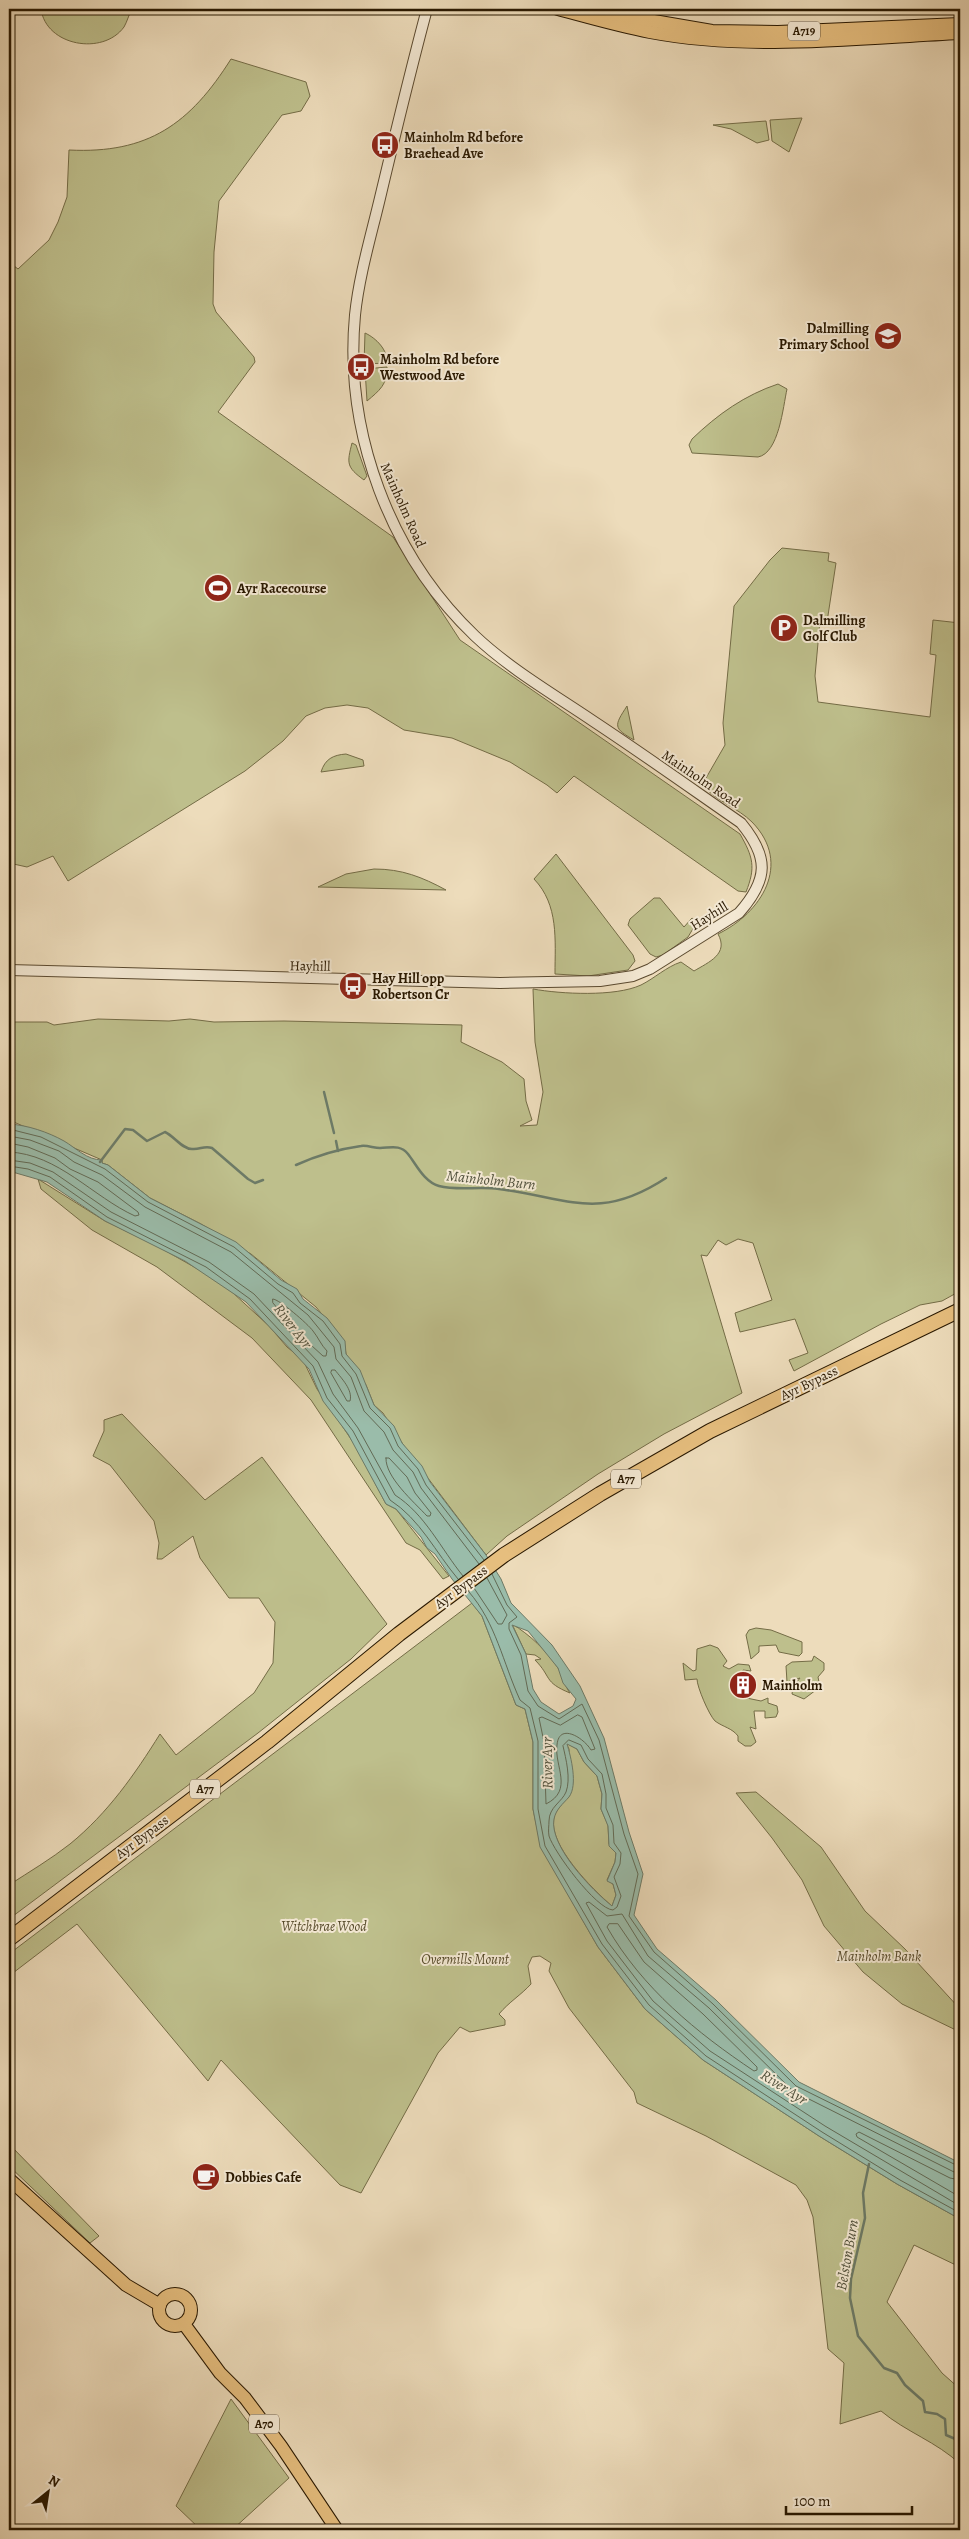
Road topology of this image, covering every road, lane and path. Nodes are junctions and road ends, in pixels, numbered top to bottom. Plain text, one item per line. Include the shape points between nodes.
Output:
1 (427, 9) edge
2 (558, 9) edge
3 (589, 9) edge
4 (960, 24) edge
5 (649, 27) junction
6 (960, 33) edge
7 (758, 885) joint
8 (9, 970) edge
9 (960, 1310) edge
10 (9, 1939) edge
11 (9, 2179) edge
12 (160, 2305) junction
13 (184, 2324) junction
14 (337, 2530) edge

1 - 7 street, Mainholm Road via 370,238 355,313 354,394 366,451 376,479 408,553 440,599 476,637 519,672 741,823 756,841 762,859
2 - 5 main road, A719
3 - 5 main road, A719
4 - 5 main road, A719 via 778,32
5 - 6 main road, A719 via 708,39 779,41
7 - 8 street, Hayhill via 739,913 650,969 633,976 600,981 472,982
9 - 10 highway, Ayr Bypass / A77 via 710,1431 600,1494 504,1555
11 - 12 main road via 126,2285
12 - 13 main road via 165,2323 174,2326
12 - 13 main road via 170,2296 179,2295 186,2299 191,2312
13 - 14 main road, A70 via 220,2373 255,2412

